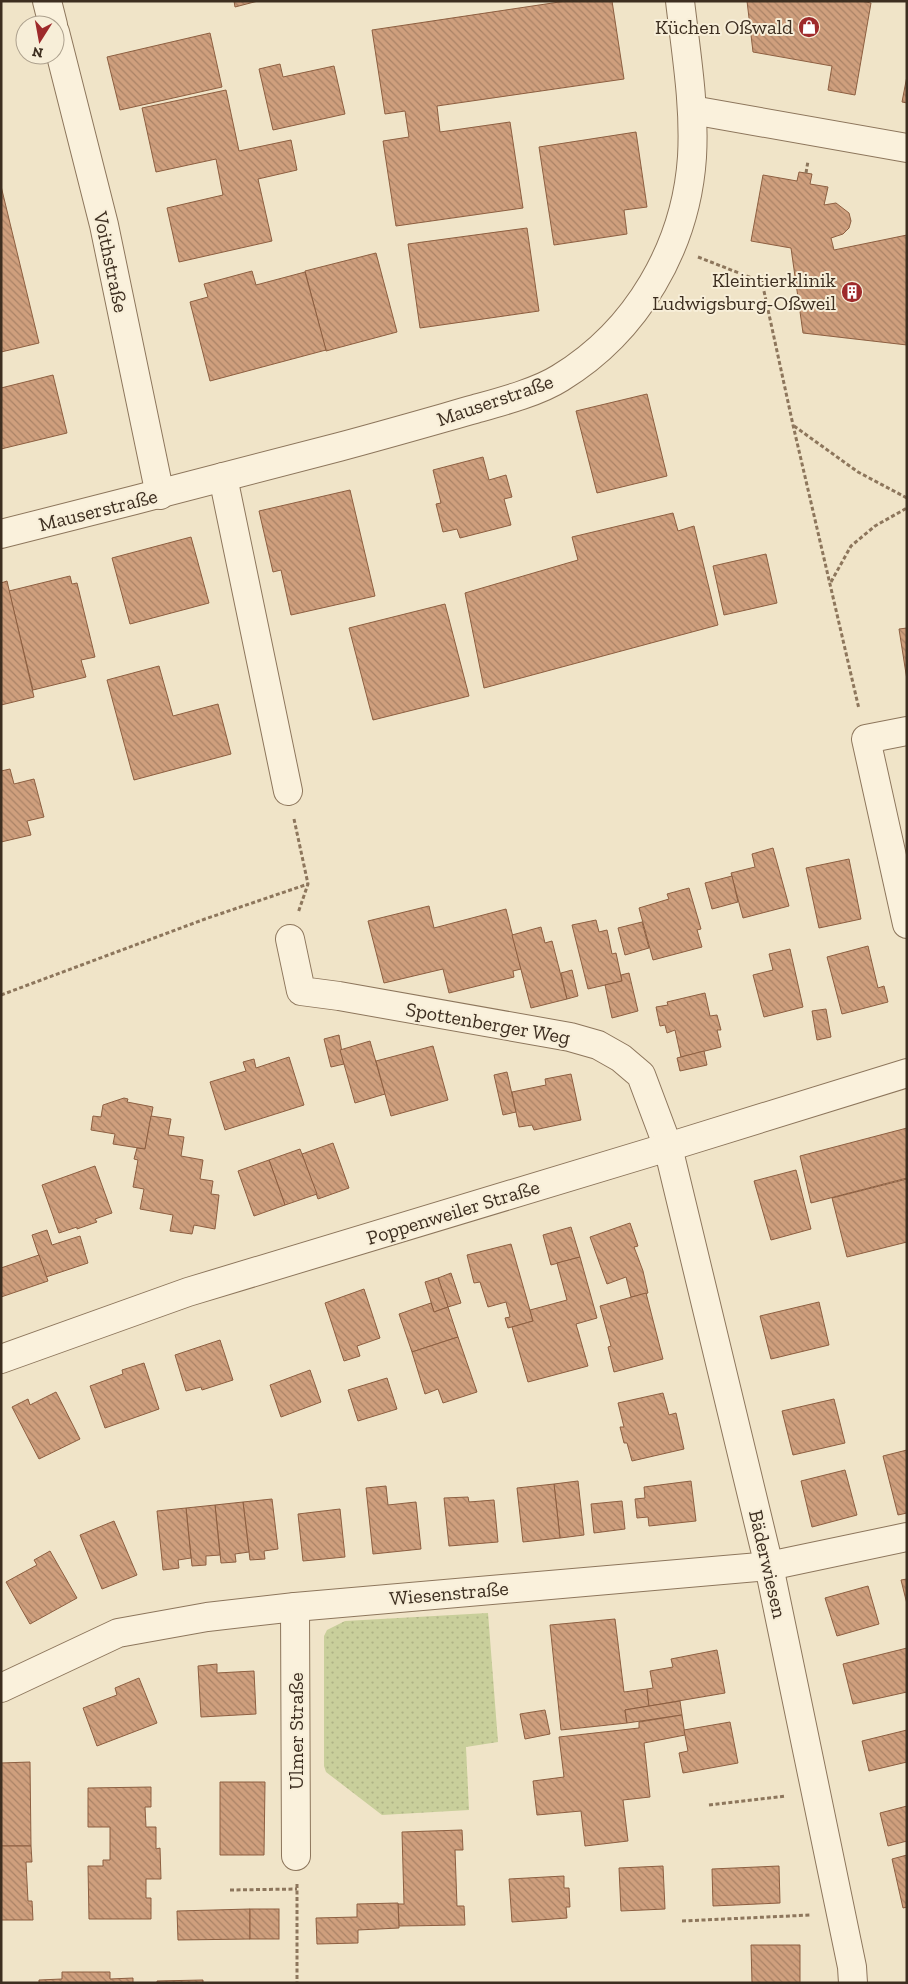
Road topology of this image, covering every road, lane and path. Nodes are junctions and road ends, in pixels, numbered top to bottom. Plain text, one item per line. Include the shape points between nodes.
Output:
1 (47, 1) edge
2 (680, 1) edge
3 (50, 15) edge
4 (63, 65) edge
5 (692, 110) junction
6 (907, 148) edge
7 (672, 247) junction
8 (793, 425) junction
9 (223, 477) junction
10 (160, 495) junction
11 (907, 498) edge
12 (907, 508) edge
13 (1, 534) edge
14 (830, 583) junction
15 (907, 731) edge
16 (866, 739) junction
17 (288, 791) joint
18 (308, 884) junction
19 (907, 924) edge
20 (290, 939) joint
21 (1, 995) edge
22 (907, 1073) edge
23 (668, 1147) junction
24 (1, 1359) edge
25 (907, 1536) edge
26 (769, 1566) junction
27 (295, 1606) junction
28 (1, 1688) edge
29 (816, 1793) junction
30 (709, 1805) dead end
31 (296, 1856) joint
32 (297, 1889) junction
33 (230, 1890) dead end
34 (840, 1913) junction
35 (682, 1921) dead end
36 (297, 1983) edge
37 (853, 1983) edge

1 - 3 street
2 - 5 street, Mauserstraße
4 - 10 street, Voithstraße via 104,224
5 - 6 street
5 - 7 street, Mauserstraße via 692,158
7 - 8 path via 762,282
7 - 9 street, Mauserstraße via 655,281 608,342 559,379 509,399 383,436
8 - 11 path via 858,472
8 - 14 path
9 - 10 street, Mauserstraße
9 - 17 street
10 - 13 street, Mauserstraße
12 - 14 path via 875,526 851,546
14 - 16 path
15 - 16 street
16 - 19 street
17 - 18 path
18 - 20 path
18 - 21 path
20 - 23 street, Spottenberger Weg via 301,992 570,1037 598,1045 642,1075
22 - 23 street, Poppenweiler Straße
23 - 24 street, Poppenweiler Straße via 188,1292
23 - 26 street, Bäderwiesen
25 - 26 street, Wiesenstraße
26 - 27 street, Wiesenstraße
26 - 29 street, Bäderwiesen
27 - 28 street, Wiesenstraße via 207,1617 118,1634
27 - 31 street, Ulmer Straße
29 - 30 path
29 - 34 street, Bäderwiesen
31 - 32 path
32 - 33 path
32 - 36 path
34 - 35 path
34 - 37 street, Bäderwiesen

